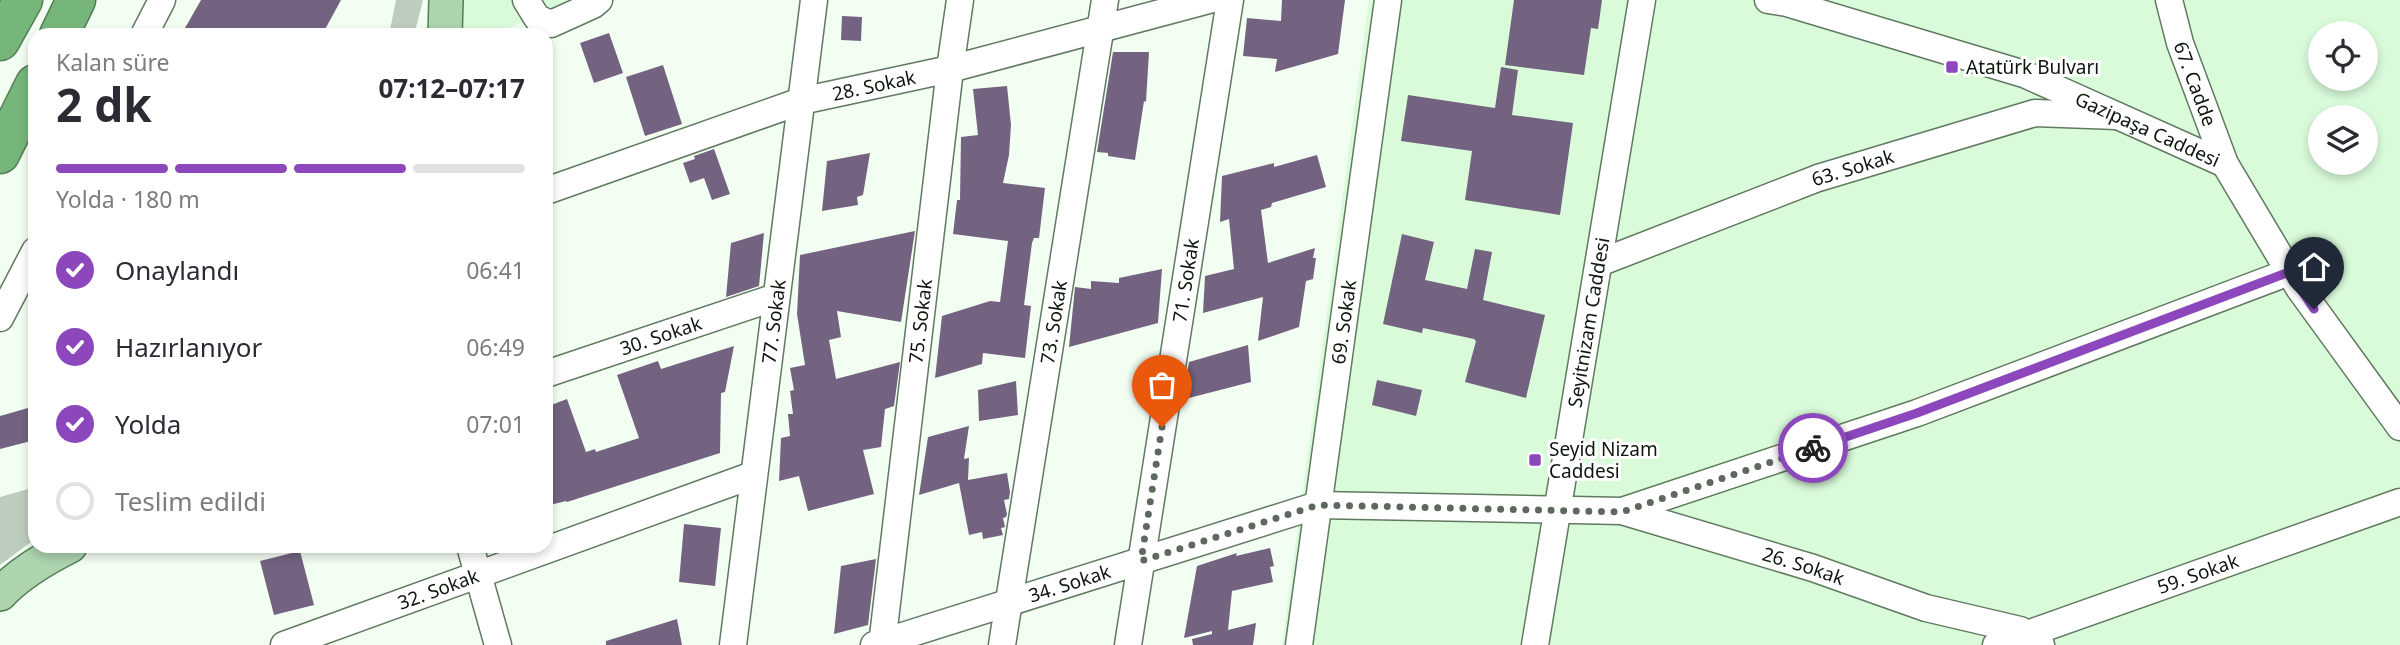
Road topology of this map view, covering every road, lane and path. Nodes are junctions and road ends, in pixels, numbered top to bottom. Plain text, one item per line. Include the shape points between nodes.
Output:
1 (23, 0) edge
2 (76, 0) edge
3 (162, 0) edge
4 (446, 0) edge
5 (526, 0) edge
6 (599, 0) edge
7 (814, 0) edge
8 (960, 0) edge
9 (1104, 0) edge
10 (1209, 0) edge
11 (1230, 0) edge
12 (1388, 0) edge
13 (1642, 0) edge
14 (1768, 0) edge
15 (2169, 0) edge
16 (62, 28) edge
17 (148, 28) edge
18 (445, 28) edge
19 (1100, 29) junction
20 (0, 41) edge
21 (950, 69) junction
22 (28, 98) edge
23 (801, 101) junction
24 (2116, 116) junction
25 (0, 154) edge
26 (2225, 164) junction
27 (553, 189) edge
28 (1598, 263) junction
29 (28, 264) edge
30 (2289, 272) junction
31 (776, 297) junction
32 (0, 318) edge
33 (553, 372) edge
34 (2400, 427) edge
35 (753, 475) junction
36 (2400, 502) edge
37 (1318, 505) junction
38 (1558, 509) junction
39 (1622, 512) junction
40 (553, 547) edge
41 (56, 553) edge
42 (472, 553) edge
43 (536, 553) edge
44 (1141, 561) junction
45 (478, 574) junction
46 (0, 594) edge
47 (1008, 603) junction
48 (2033, 640) edge
49 (879, 644) edge
50 (284, 645) edge
51 (498, 645) edge
52 (733, 645) edge
53 (1002, 645) edge
54 (1128, 645) edge
55 (1299, 645) edge
56 (1535, 645) edge
57 (1996, 645) edge

1 - 20 highway
2 - 16 highway
3 - 17 street
4 - 18 main road
5 - 6 street via 537,18 551,24
7 - 23 street, 77. Sokak
8 - 21 street, 75. Sokak
9 - 19 street, 73. Sokak
10 - 19 street, 28. Sokak
11 - 44 street, 71. Sokak
12 - 37 street, 69. Sokak
13 - 28 street, Seyitnizam Caddesi
14 - 24 street, Gazipaşa Caddesi via 2024,74
15 - 26 street, 67. Cadde
19 - 21 street, 28. Sokak
19 - 47 street, 73. Sokak
21 - 23 street, 28. Sokak
21 - 49 street, 75. Sokak
22 - 25 highway
23 - 27 street, 28. Sokak
23 - 31 street, 77. Sokak
24 - 26 street, Gazipaşa Caddesi
24 - 28 street, 63. Sokak via 2035,113 1818,178
26 - 30 street, Gazipaşa Caddesi
28 - 38 street, Seyitnizam Caddesi
29 - 32 street
30 - 34 street, Gazipaşa Caddesi
30 - 39 street via 1917,413
31 - 33 street, 30. Sokak
31 - 35 street, 77. Sokak
35 - 40 street, 32. Sokak
35 - 52 street, 77. Sokak
36 - 48 street, 59. Sokak
37 - 38 street, 34. Sokak
37 - 44 street, 34. Sokak
37 - 55 street, 69. Sokak
38 - 39 street, 26. Sokak
38 - 56 street, Seyitnizam Caddesi
39 - 48 street, 26. Sokak via 1814,568 1926,608 2020,630
41 - 46 main road
42 - 45 street
43 - 45 street, 32. Sokak
44 - 47 street, 34. Sokak
44 - 54 street, 71. Sokak
45 - 50 street, 32. Sokak
45 - 51 street
47 - 49 street, 34. Sokak
47 - 53 street, 73. Sokak
48 - 57 street, 59. Sokak

